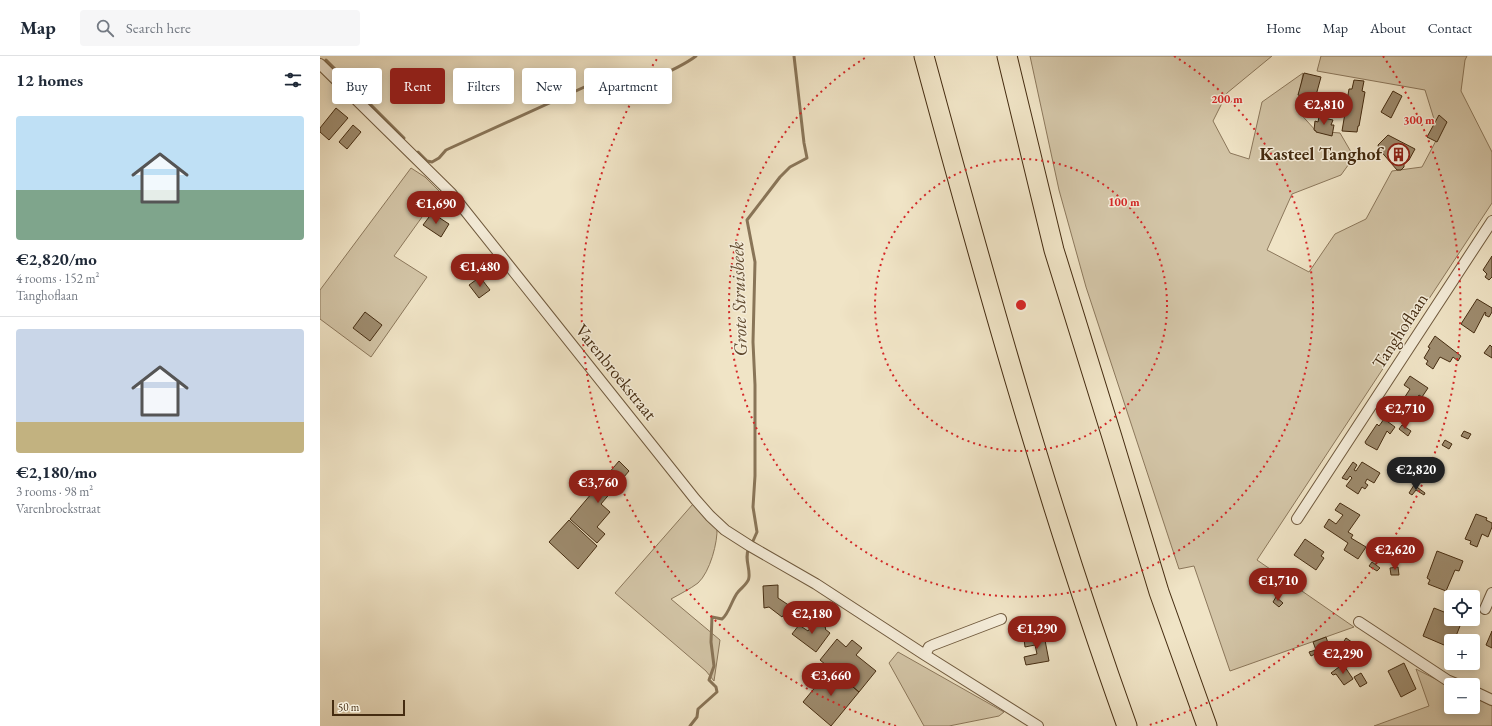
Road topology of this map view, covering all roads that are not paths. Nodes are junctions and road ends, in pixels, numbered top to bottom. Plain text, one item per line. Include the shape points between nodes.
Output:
1 (924, 56) edge
2 (1007, 56) edge
3 (320, 64) edge
4 (1492, 221) edge
5 (1297, 519) dead end
6 (1492, 593) edge
7 (1485, 609) dead end
8 (1001, 620) dead end
9 (1359, 622) dead end
10 (924, 655) junction
11 (1444, 678) edge
12 (1480, 694) edge
13 (1492, 700) edge
14 (1038, 726) edge
15 (1127, 726) edge
16 (1207, 726) edge

1 - 15 highway via 969,222 1055,515
2 - 16 highway via 1054,250 1159,592
3 - 10 street, Varenbroekstraat via 451,193 710,516 725,530 816,584
4 - 5 street, Tanghoflaan
6 - 7 street
8 - 10 street via 933,645
9 - 11 street
10 - 14 street, Varenbroekstraat
12 - 13 street

